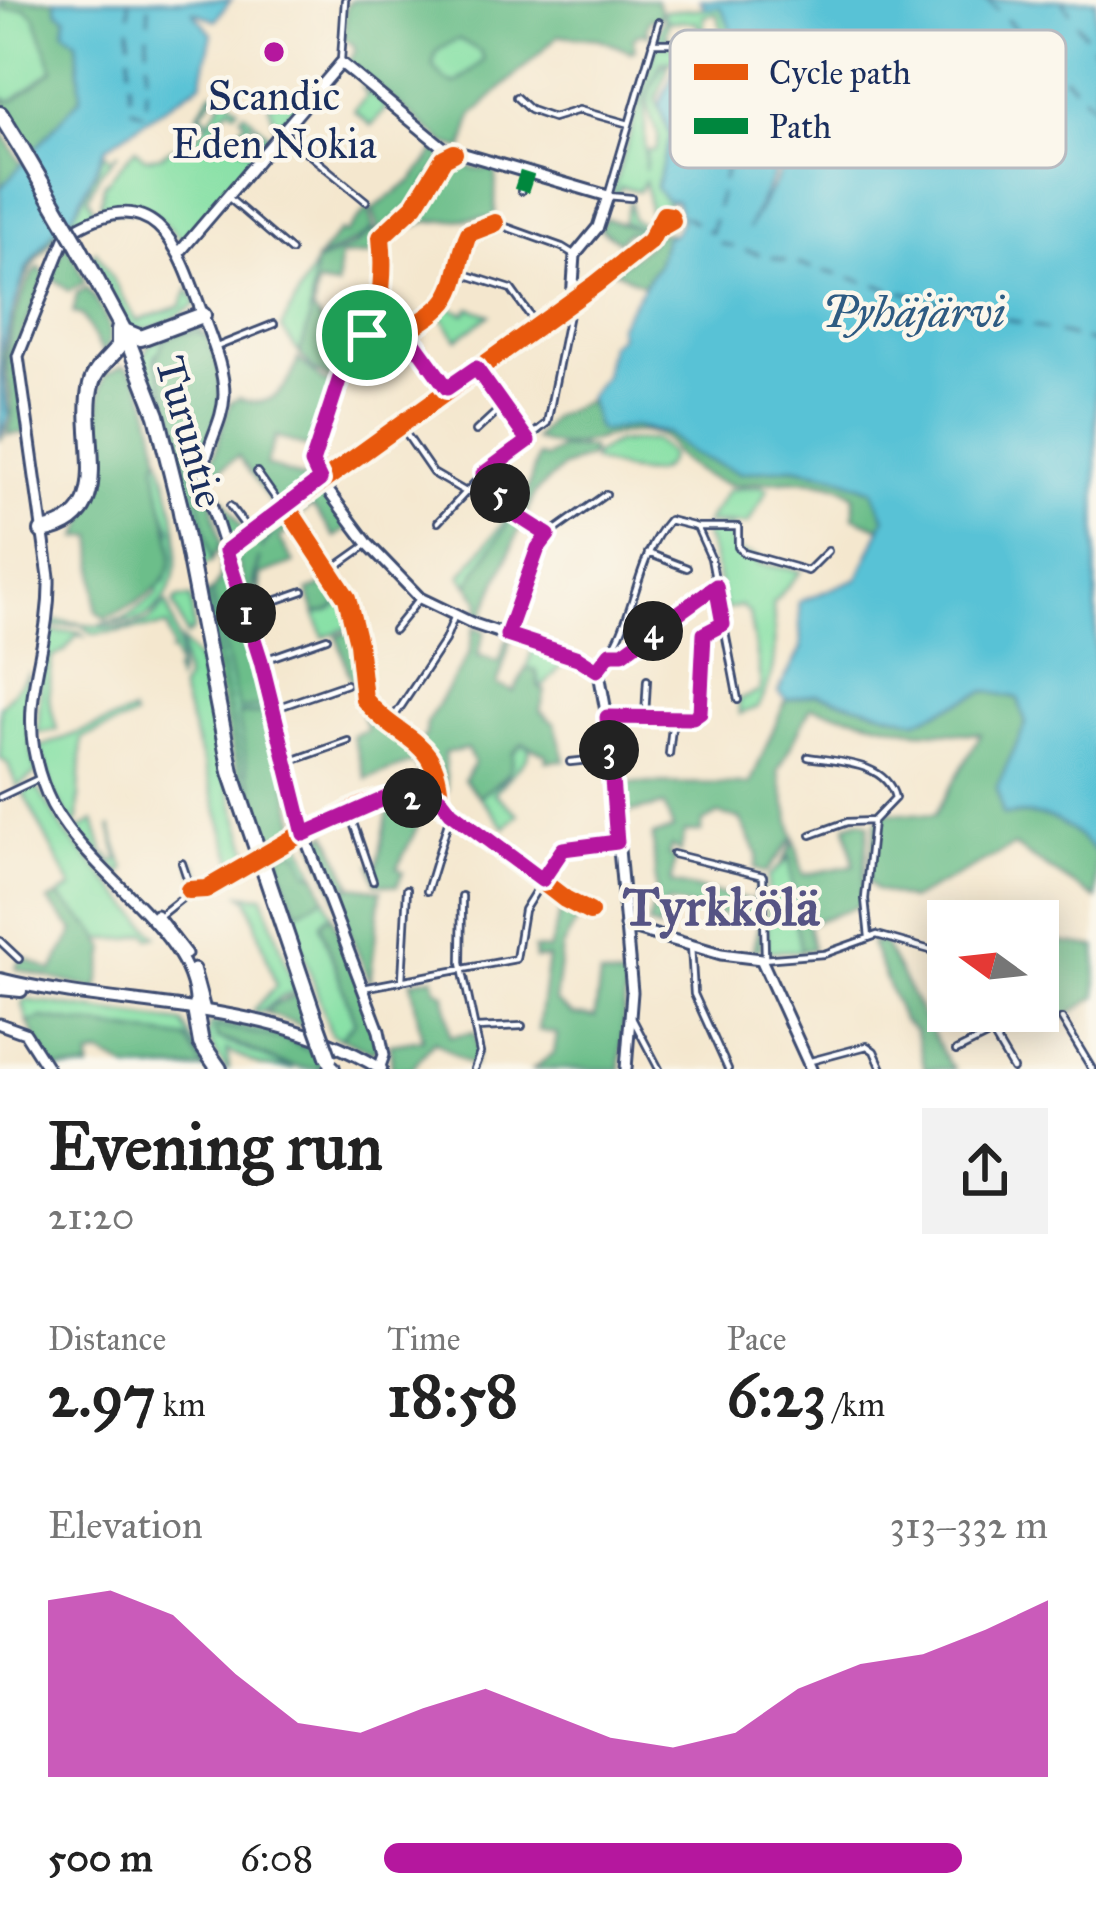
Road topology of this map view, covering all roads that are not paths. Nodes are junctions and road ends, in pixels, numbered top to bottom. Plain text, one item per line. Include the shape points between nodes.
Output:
1 (345, 0) edge
2 (659, 22) dead end
3 (652, 43) junction
4 (670, 43) edge
5 (341, 63) junction
6 (516, 97) dead end
7 (0, 114) edge
8 (629, 124) junction
9 (283, 133) junction
10 (526, 173) junction
11 (521, 191) dead end
12 (608, 196) junction
13 (229, 198) junction
14 (631, 198) dead end
15 (366, 201) dead end
16 (495, 223) dead end
17 (658, 229) dead end
18 (291, 250) dead end
19 (179, 253) junction
20 (575, 255) junction
21 (458, 272) dead end
22 (572, 299) junction
23 (115, 313) junction
24 (392, 314) dead end
25 (204, 318) junction
26 (274, 324) dead end
27 (536, 324) junction
28 (170, 330) junction
29 (124, 331) junction
30 (214, 348) junction
31 (345, 362) dead end
32 (139, 366) junction
33 (476, 368) junction
34 (95, 374) junction
35 (147, 386) junction
36 (447, 388) junction
37 (502, 406) junction
38 (399, 423) junction
39 (476, 431) dead end
40 (528, 441) junction
41 (257, 472) dead end
42 (320, 480) junction
43 (465, 492) junction
44 (606, 494) dead end
45 (230, 506) dead end
46 (285, 508) junction
47 (438, 522) dead end
48 (697, 526) junction
49 (42, 529) junction
50 (251, 534) junction
51 (368, 544) junction
52 (226, 551) junction
53 (828, 551) dead end
54 (648, 553) junction
55 (687, 568) dead end
56 (330, 572) junction
57 (716, 586) junction
58 (303, 591) dead end
59 (420, 598) junction
60 (246, 611) junction
61 (455, 616) junction
62 (394, 630) dead end
63 (705, 632) dead end
64 (507, 635) junction
65 (327, 638) dead end
66 (610, 653) junction
67 (261, 661) junction
68 (597, 670) junction
69 (647, 680) dead end
70 (346, 684) dead end
71 (738, 700) dead end
72 (273, 710) junction
73 (645, 716) junction
74 (607, 717) junction
75 (673, 718) junction
76 (389, 723) junction
77 (348, 741) dead end
78 (669, 754) dead end
79 (808, 757) dead end
80 (609, 758) junction
81 (570, 762) dead end
82 (286, 763) junction
83 (41, 778) junction
84 (0, 797) edge
85 (440, 803) junction
86 (451, 812) junction
87 (351, 817) junction
88 (873, 821) junction
89 (811, 835) dead end
90 (306, 841) junction
91 (617, 842) junction
92 (673, 854) dead end
93 (182, 863) dead end
94 (542, 880) junction
95 (373, 881) dead end
96 (407, 889) dead end
97 (427, 891) dead end
98 (462, 896) dead end
99 (156, 919) junction
100 (625, 926) junction
101 (869, 937) junction
102 (0, 941) edge
103 (691, 946) junction
104 (927, 949) edge
105 (20, 959) dead end
106 (763, 959) junction
107 (462, 969) junction
108 (0, 980) edge
109 (402, 980) junction
110 (363, 988) junction
111 (0, 989) edge
112 (200, 1012) junction
113 (631, 1016) junction
114 (1062, 1019) dead end
115 (0, 1024) edge
116 (522, 1026) dead end
117 (476, 1028) junction
118 (956, 1051) dead end
119 (809, 1065) edge
120 (331, 1066) edge
121 (377, 1068) edge
122 (47, 1069) edge
123 (219, 1069) edge
124 (474, 1069) edge
125 (626, 1069) edge
126 (659, 1069) edge
127 (728, 1069) edge
128 (882, 1069) edge
129 (1013, 1069) edge
130 (1092, 1069) edge

1 - 5 street
2 - 3 street
3 - 4 street
3 - 8 street
5 - 9 street
5 - 10 street via 444,148
6 - 8 street via 553,118 579,110
7 - 23 highway, Turuntie, bridge
8 - 12 street
9 - 13 street
9 - 15 street
10 - 11 street
10 - 12 street
12 - 14 street
12 - 20 street via 598,227
13 - 18 street
13 - 19 street
16 - 20 street
17 - 22 street
19 - 25 street
19 - 49 street via 160,225 140,214 96,219 64,239 18,356
20 - 22 street
21 - 27 street via 511,289
22 - 27 street
22 - 40 street via 553,411
23 - 29 highway, Turuntie
23 - 34 highway via 119,346
24 - 36 street
25 - 28 highway
25 - 30 street
26 - 30 street
27 - 33 street
28 - 29 highway via 138,338
28 - 35 highway via 142,351
29 - 32 highway, Turuntie
30 - 52 street via 224,402 203,476
31 - 42 street via 312,463
32 - 34 highway via 123,357
32 - 35 highway, Turuntie
33 - 36 street
33 - 37 street
34 - 49 highway via 84,508 71,522
35 - 120 highway, Turuntie, bridge via 180,506 231,772
36 - 38 street
37 - 39 street
37 - 40 street
38 - 42 street
38 - 43 street via 433,473
40 - 43 street
41 - 46 street
42 - 46 street
42 - 51 street
43 - 47 street
44 - 64 street via 540,541
45 - 50 street
46 - 50 street
46 - 56 street
48 - 53 street via 738,526 744,554 801,571
48 - 54 street via 669,520
48 - 57 street
49 - 83 street via 49,590 30,700
50 - 52 street
51 - 56 street
51 - 59 street
52 - 60 street
54 - 55 street
54 - 66 street
56 - 76 street via 351,613 364,699
57 - 66 street via 623,653
57 - 71 street
58 - 60 street
59 - 61 street
59 - 62 street
60 - 67 street
61 - 64 street
61 - 76 street
63 - 75 street via 700,713
64 - 68 street
65 - 67 street
66 - 68 street
67 - 72 street
68 - 74 street
69 - 73 street
70 - 72 street
72 - 82 street
73 - 74 street
73 - 75 street
74 - 80 street
75 - 78 street
76 - 85 street via 430,756
77 - 82 street
79 - 88 street via 879,772 895,798
80 - 81 street
80 - 91 street
82 - 90 street
83 - 84 street
83 - 99 street via 81,848
85 - 86 street
85 - 87 street via 388,802
86 - 94 street
86 - 97 street
87 - 90 street
87 - 95 street
88 - 89 street
88 - 101 street
90 - 110 street
91 - 94 street via 563,849
91 - 100 street
92 - 106 street via 763,876
93 - 99 street via 187,894
94 - 107 street via 524,910 516,959
96 - 109 street
98 - 107 street
99 - 112 street via 191,963
100 - 103 street
100 - 113 street
101 - 104 street
101 - 106 street via 824,954
102 - 105 street
103 - 106 street
103 - 127 street via 694,994
106 - 119 street
107 - 109 street
107 - 117 street
108 - 112 main road
109 - 110 street
110 - 121 street via 384,1055
111 - 112 main road
112 - 121 main road via 297,1032
112 - 123 highway via 206,1051
113 - 125 street
113 - 126 street
114 - 130 street
115 - 122 street via 25,1033
116 - 117 street
117 - 124 street
118 - 129 street via 992,1034
119 - 128 street via 867,1046

